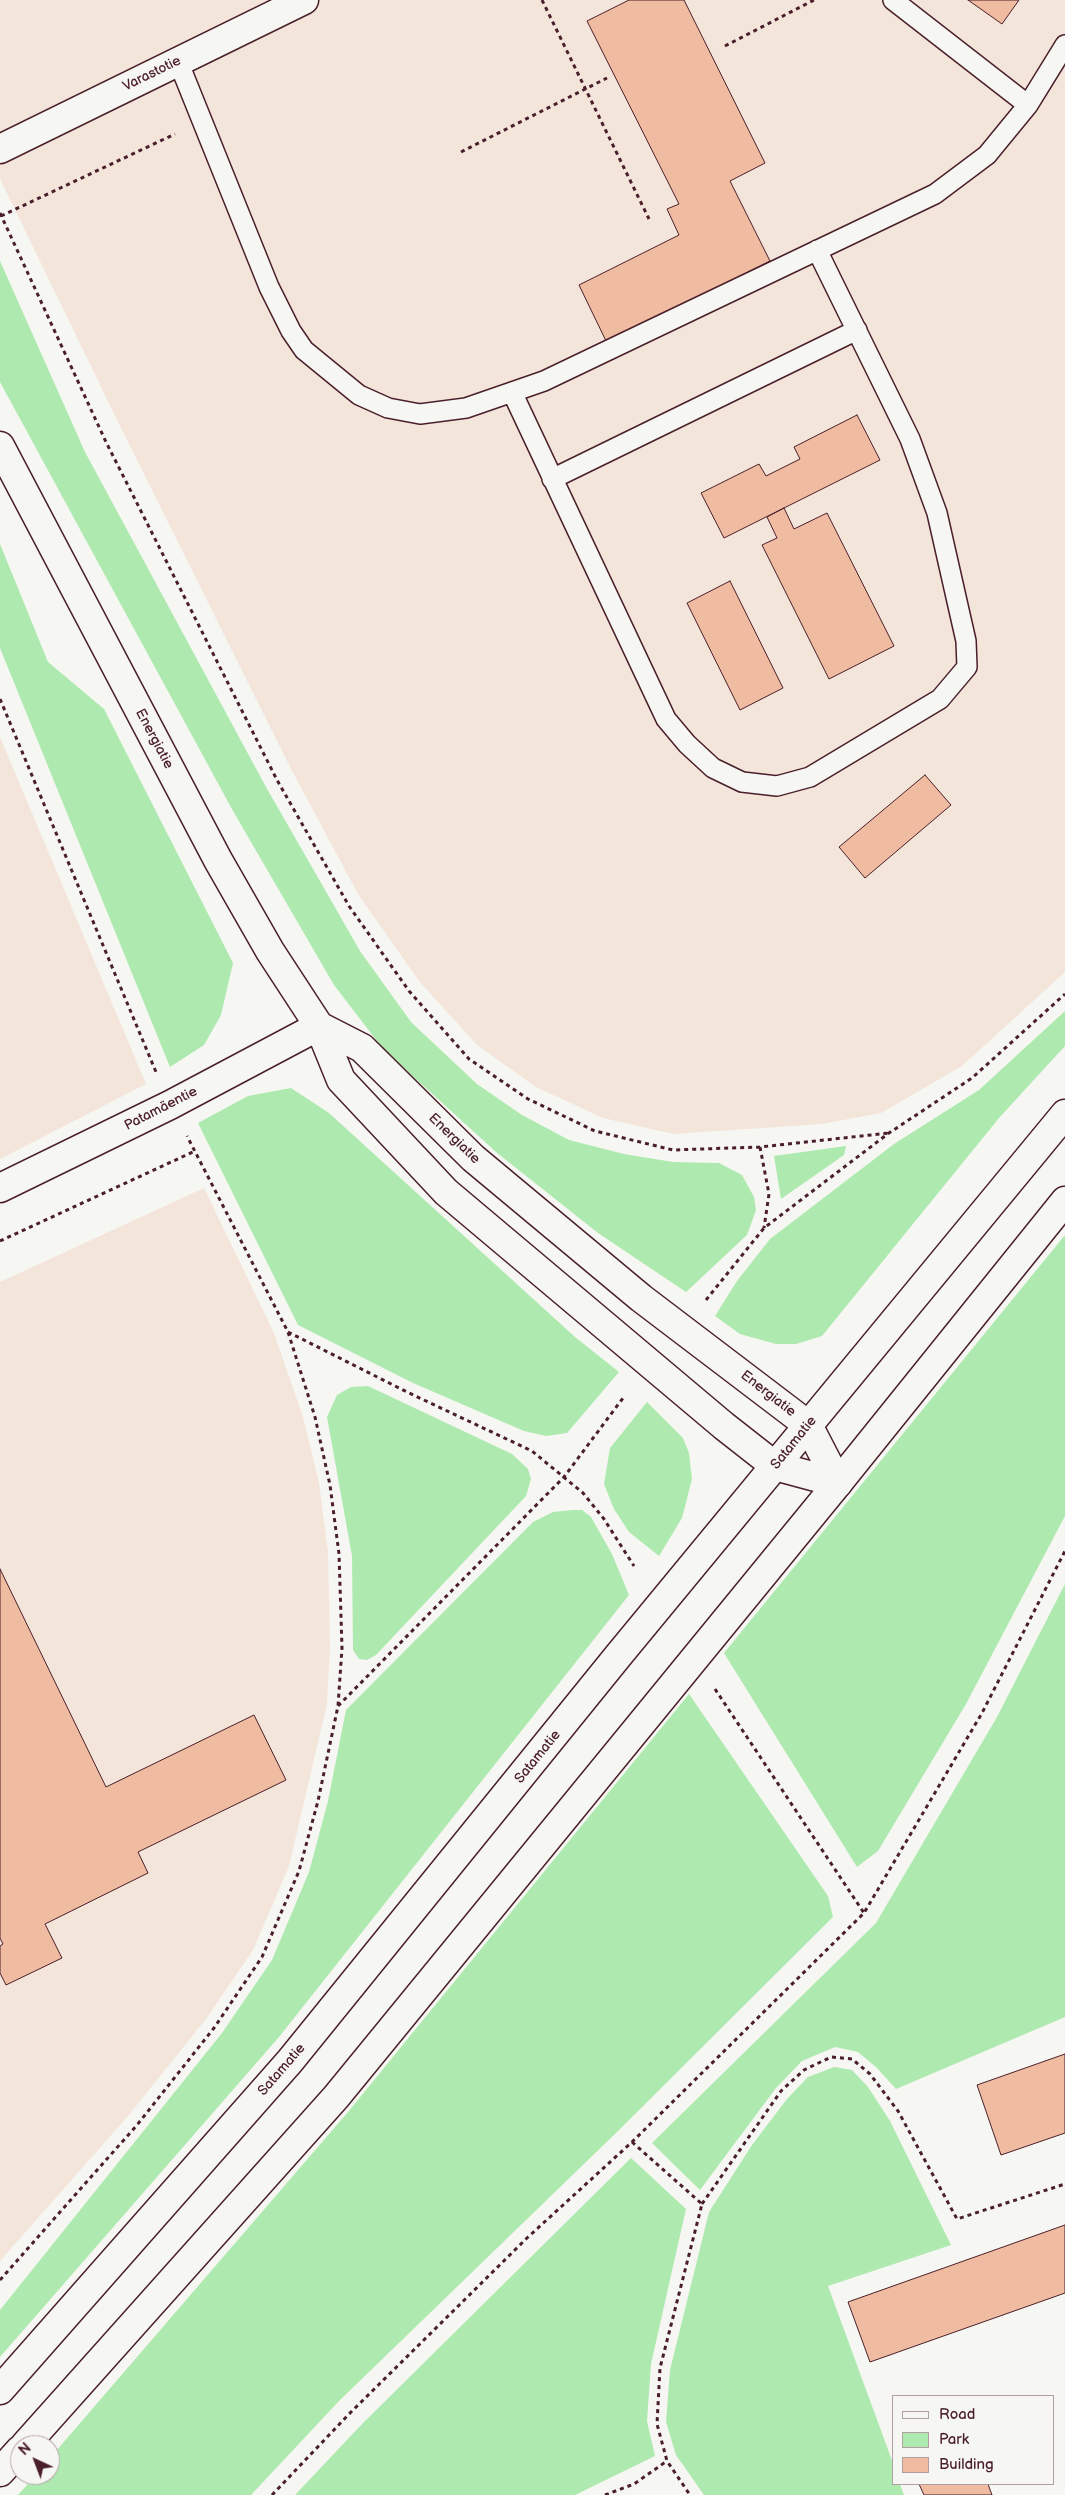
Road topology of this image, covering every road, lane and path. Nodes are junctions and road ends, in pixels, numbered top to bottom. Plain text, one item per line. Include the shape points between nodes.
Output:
1 (304, 0) edge
2 (542, 0) edge
3 (814, 0) edge
4 (893, 0) edge
5 (1065, 45) edge
6 (724, 46) dead end
7 (178, 61) junction
8 (607, 78) dead end
9 (585, 89) junction
10 (1028, 105) junction
11 (202, 121) junction
12 (0, 149) edge
13 (461, 152) dead end
14 (1, 214) edge
15 (649, 219) dead end
16 (817, 250) junction
17 (857, 330) junction
18 (512, 392) junction
19 (0, 446) edge
20 (552, 479) junction
21 (0, 699) edge
22 (1065, 994) edge
23 (319, 1026) junction
24 (170, 1105) junction
25 (1065, 1114) edge
26 (889, 1133) junction
27 (760, 1146) junction
28 (196, 1151) junction
29 (0, 1188) edge
30 (1065, 1201) edge
31 (764, 1228) junction
32 (0, 1240) edge
33 (706, 1300) dead end
34 (288, 1332) junction
35 (623, 1398) dead end
36 (808, 1425) junction
37 (775, 1466) junction
38 (564, 1477) junction
39 (838, 1484) junction
40 (1065, 1551) edge
41 (634, 1566) dead end
42 (714, 1688) dead end
43 (338, 1706) junction
44 (864, 1914) junction
45 (632, 2142) junction
46 (1065, 2184) edge
47 (702, 2204) junction
48 (0, 2280) edge
49 (0, 2390) edge
50 (34, 2435) edge
51 (10, 2461) edge
52 (667, 2461) junction
53 (0, 2472) edge
54 (272, 2495) edge
55 (605, 2495) edge
56 (690, 2495) edge

1 - 7 main road, Varastotie
2 - 9 path
3 - 6 path
4 - 10 lane
5 - 10 lane
7 - 11 lane
7 - 12 main road, Varastotie
8 - 9 path
9 - 13 path
9 - 15 path
10 - 16 lane via 988,155 935,194
11 - 14 path
11 - 18 lane via 269,287 304,350 359,395 388,408 420,414 466,408
14 - 27 path via 106,442 277,780 349,906 409,991 469,1059 528,1099 595,1131 673,1150
16 - 17 lane
16 - 18 lane via 544,381
17 - 20 lane
17 - 20 lane via 910,439 937,513 964,631 967,667 940,699 810,778 777,786 742,782 713,768 687,744 666,719
18 - 20 lane
19 - 23 main road, Energiatie via 218,860 270,951
21 - 24 path
22 - 26 path via 972,1078
23 - 24 main road, Patamäentie
23 - 36 main road, Energiatie via 362,1048 473,1158 641,1298
23 - 37 main road, Energiatie via 341,1080 446,1192
24 - 28 path
24 - 29 main road, Patamäentie
25 - 36 main road, Satamatie
26 - 27 path
26 - 31 path
27 - 31 path via 769,1194
28 - 32 path
28 - 34 path
30 - 39 main road
31 - 33 path
34 - 38 path via 532,1451
34 - 43 path via 315,1417 330,1485 339,1554 342,1648
35 - 38 path
36 - 37 main road, Satamatie
36 - 39 main road, Energiatie
37 - 39 main road, Energiatie
37 - 49 main road, Satamatie via 290,2061
38 - 41 path via 583,1493
38 - 43 path
39 - 50 main road via 336,2097
40 - 44 path via 982,1713
42 - 44 path
43 - 48 path via 300,1871 262,1957 214,2028 137,2125
44 - 45 path
45 - 47 path
45 - 54 path via 528,2238 351,2412
46 - 47 path via 957,2219 898,2111 870,2074 852,2059 831,2057 804,2070 781,2091
47 - 52 path via 660,2368 657,2424
51 - 53 main road
52 - 55 path via 634,2484
52 - 56 path

